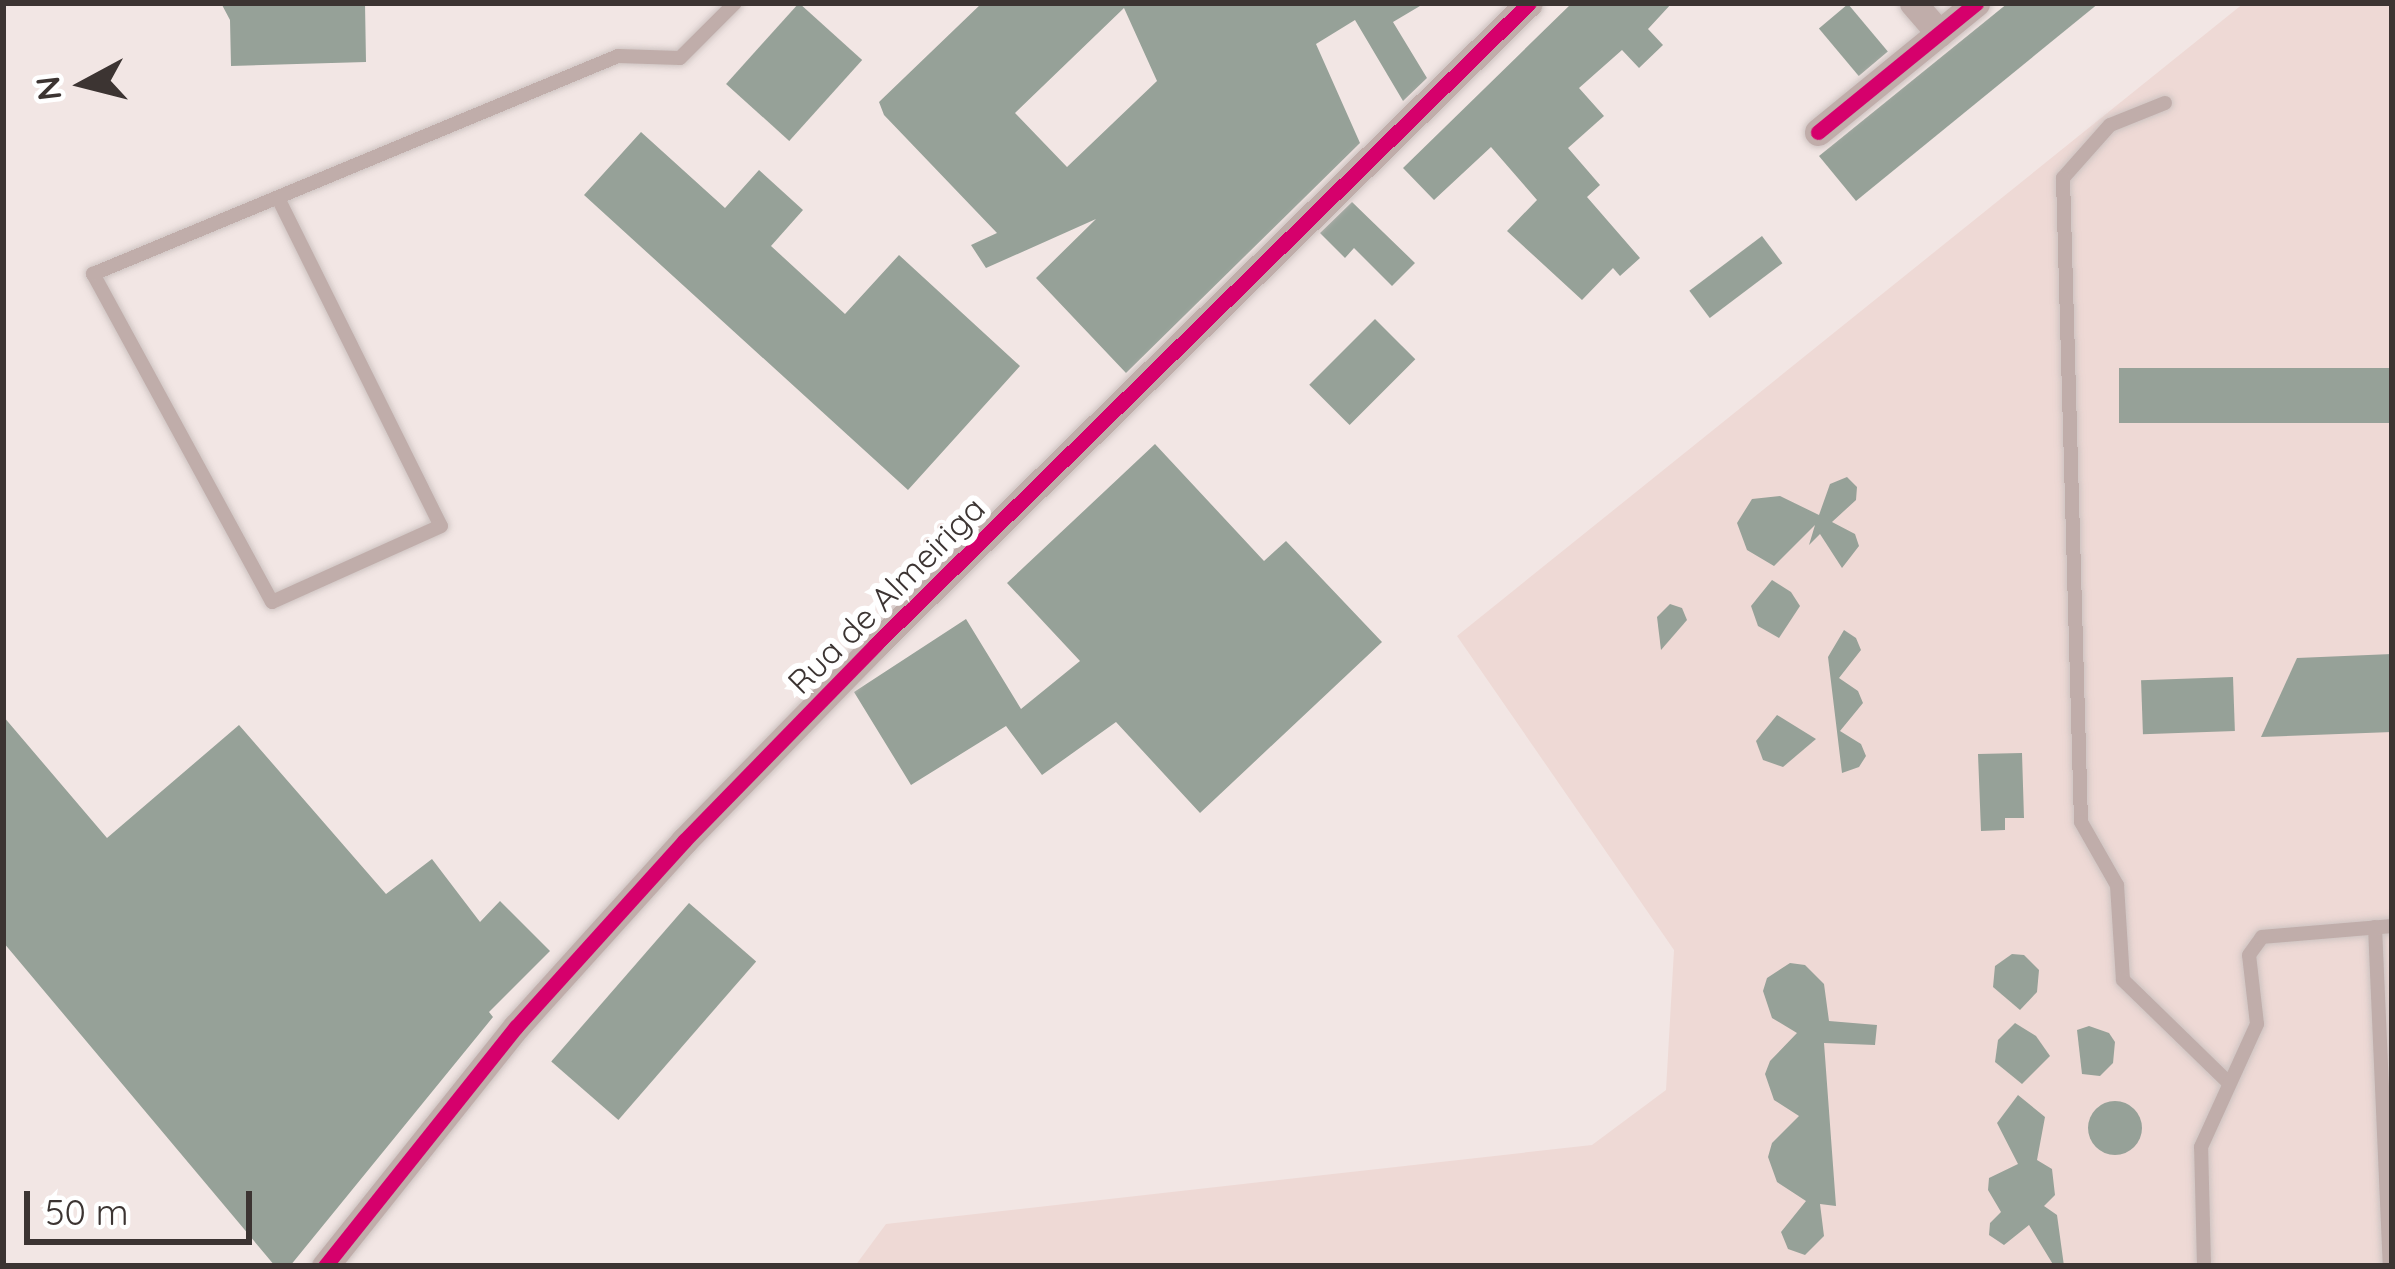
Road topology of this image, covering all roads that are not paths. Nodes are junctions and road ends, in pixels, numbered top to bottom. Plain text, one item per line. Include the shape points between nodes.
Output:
1 (735, 3) edge
2 (1529, 3) edge
3 (1913, 3) edge
4 (1976, 3) edge
5 (1939, 33) junction
6 (2165, 103) dead end
7 (1818, 133) dead end
8 (278, 197) junction
9 (2375, 926) junction
10 (2392, 926) edge
11 (2228, 1082) junction
12 (325, 1266) edge
13 (2204, 1266) edge
14 (2390, 1266) edge

1 - 8 lane via 680,58 618,56
2 - 12 street, Rua de Almeiriga via 684,842 516,1027
3 - 5 street
4 - 5 street
5 - 7 street
6 - 11 lane via 2110,125 2062,178 2080,822 2117,885 2123,980
8 - 8 lane via 93,274 272,602 441,526
9 - 10 lane
9 - 11 lane via 2262,937 2249,956 2257,1024
9 - 14 lane
11 - 13 lane via 2201,1147

